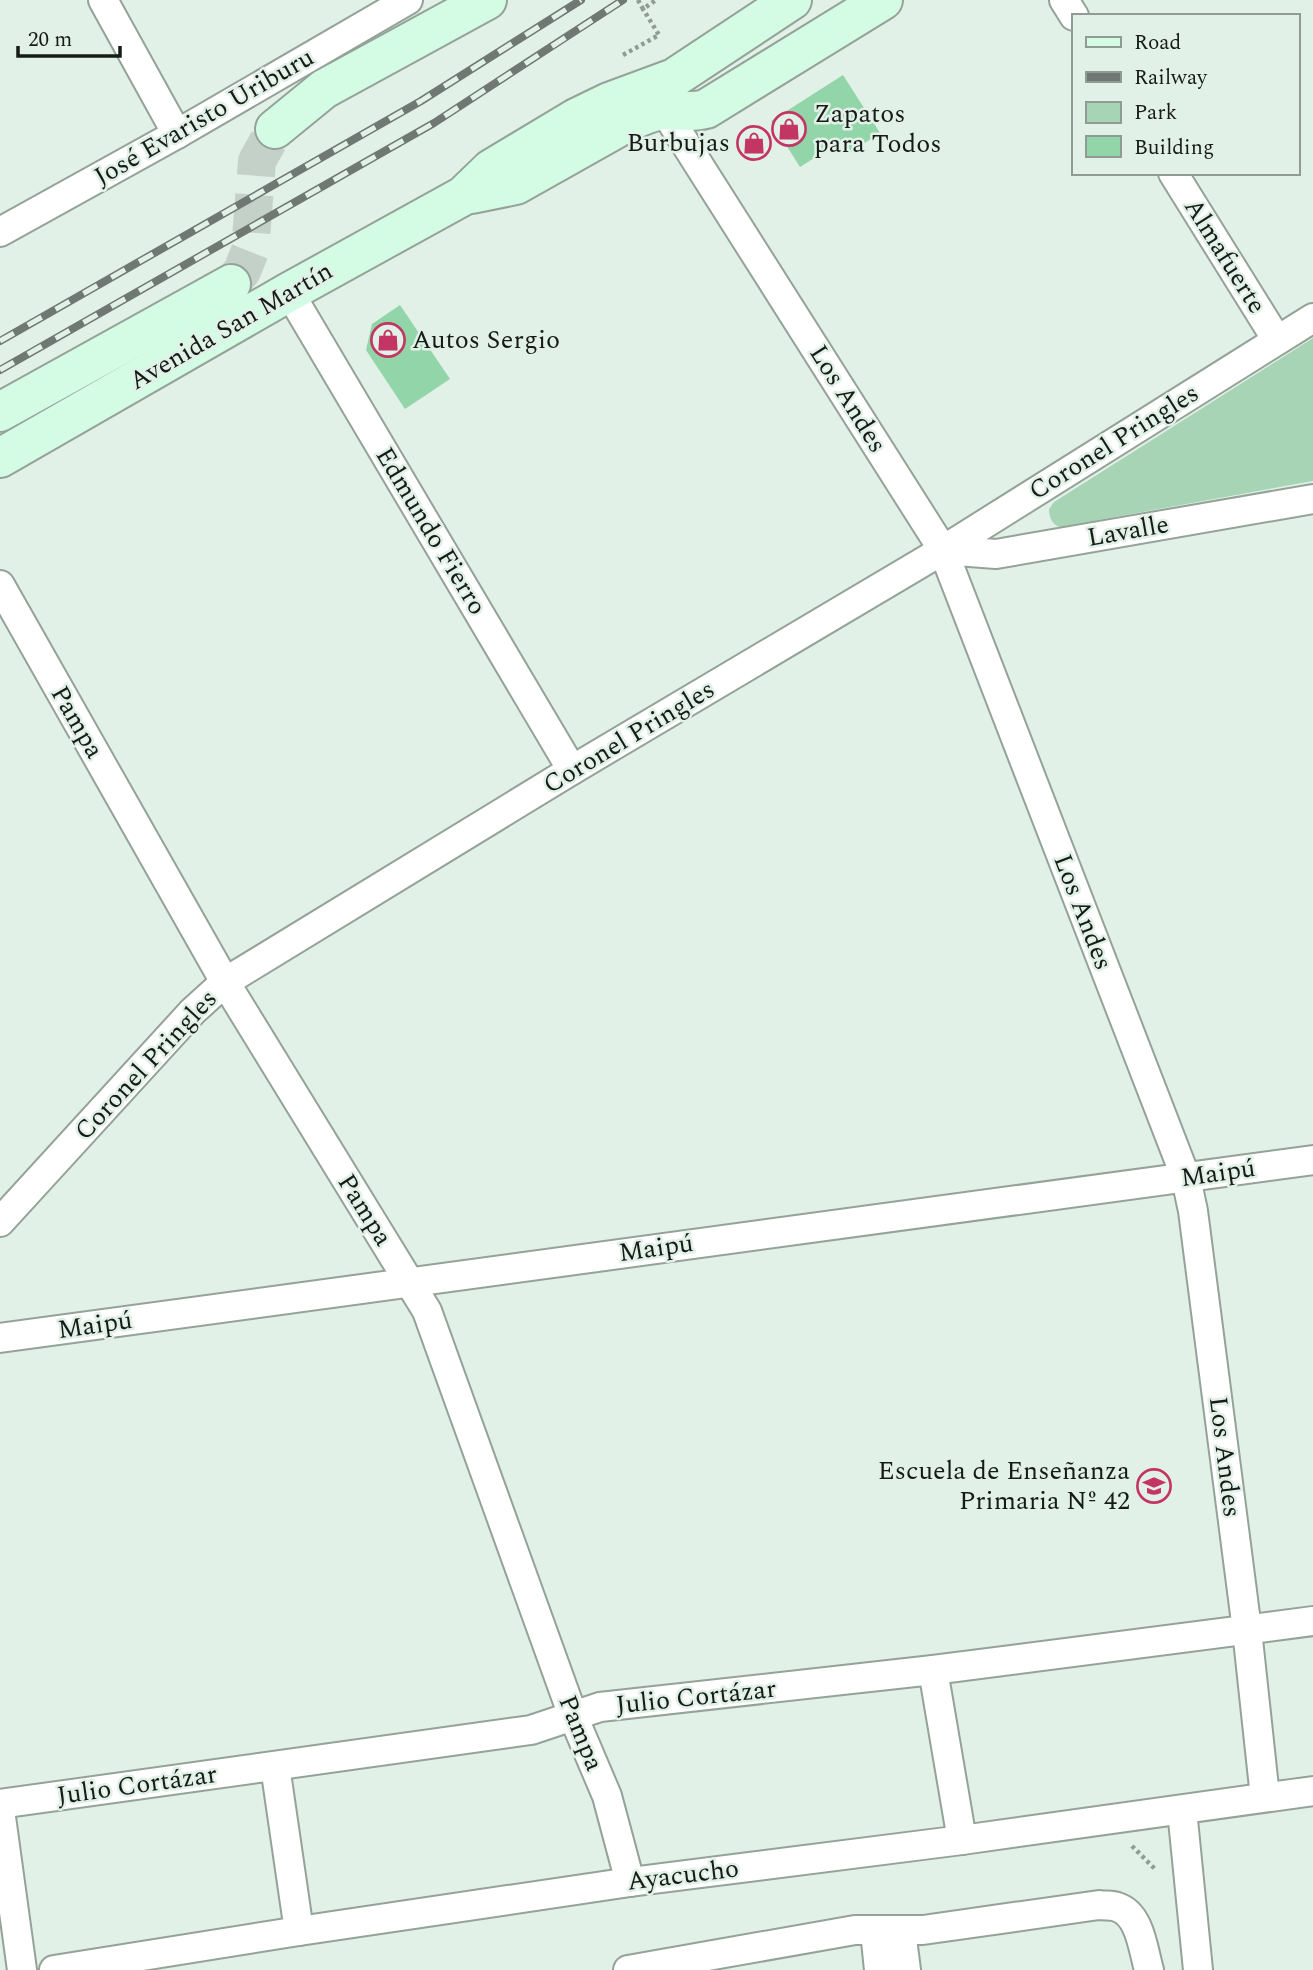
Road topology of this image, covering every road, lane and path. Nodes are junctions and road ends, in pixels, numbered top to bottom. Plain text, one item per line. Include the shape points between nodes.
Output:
1 (103, 0) edge
2 (408, 0) edge
3 (486, 0) edge
4 (638, 0) edge
5 (656, 0) edge
6 (792, 0) edge
7 (833, 0) edge
8 (883, 0) edge
9 (643, 9) junction
10 (618, 58) dead end
11 (725, 99) junction
12 (664, 110) junction
13 (275, 129) tunnel mouth
14 (177, 134) junction
15 (1174, 175) edge
16 (463, 196) junction
17 (0, 232) edge
18 (231, 284) tunnel mouth
19 (289, 292) junction
20 (1313, 318) edge
21 (1277, 340) junction
22 (0, 412) edge
23 (0, 458) edge
24 (1313, 499) edge
25 (943, 550) junction
26 (0, 585) edge
27 (572, 770) junction
28 (225, 982) junction
29 (1313, 1160) edge
30 (1186, 1178) junction
31 (0, 1222) edge
32 (409, 1281) junction
33 (0, 1338) edge
34 (1313, 1621) edge
35 (1247, 1630) junction
36 (933, 1670) junction
37 (573, 1716) junction
38 (275, 1766) junction
39 (1313, 1791) edge
40 (1265, 1797) junction
41 (0, 1804) edge
42 (0, 1810) edge
43 (1182, 1810) junction
44 (962, 1840) junction
45 (1130, 1844) dead end
46 (1159, 1874) dead end
47 (630, 1882) junction
48 (299, 1931) junction
49 (888, 1931) junction
50 (88, 1968) edge
51 (22, 1970) edge
52 (54, 1970) edge
53 (628, 1970) edge
54 (879, 1970) edge
55 (906, 1970) edge
56 (1149, 1970) edge
57 (1198, 1970) edge

1 - 14 street
2 - 14 street, José Evaristo Uriburu
3 - 13 main road via 324,89
4 - 9 path
5 - 9 path
6 - 16 main road, Avenida San Martín via 674,78 592,110 491,169
7 - 11 main road via 743,56 731,68
8 - 11 main road, Avenida San Martín
9 - 10 path via 659,34
11 - 12 main road, Avenida San Martín via 693,113
12 - 16 main road, Avenida San Martín via 628,122 516,185
12 - 25 street, Los Andes
14 - 17 street, José Evaristo Uriburu
15 - 21 street, Almafuerte
16 - 19 main road, Avenida San Martín
18 - 22 main road
19 - 23 main road, Avenida San Martín
19 - 27 street, Edmundo Fierro
20 - 21 street, Coronel Pringles
21 - 25 street, Coronel Pringles
24 - 25 street, Lavalle via 996,554
25 - 27 street, Coronel Pringles
25 - 30 street, Los Andes
26 - 28 street, Pampa
27 - 28 street, Coronel Pringles
28 - 31 street, Coronel Pringles
28 - 32 street, Pampa
29 - 30 street, Maipú
30 - 32 street, Maipú
30 - 35 street, Los Andes
32 - 33 street, Maipú
32 - 37 street, Pampa via 427,1311
34 - 35 street, Julio Cortázar
35 - 36 street, Julio Cortázar
35 - 40 street, Los Andes
36 - 37 street, Julio Cortázar via 600,1707
36 - 44 street
37 - 38 street, Julio Cortázar via 531,1730
37 - 47 street, Pampa via 607,1796
38 - 41 street, Julio Cortázar
38 - 48 street
39 - 40 street, Ayacucho
40 - 43 street, Ayacucho
42 - 51 street
43 - 44 street, Ayacucho
43 - 57 street
44 - 47 street, Ayacucho
45 - 46 path
47 - 48 street, Ayacucho
48 - 50 street, Ayacucho
49 - 53 street via 855,1930
49 - 54 street
49 - 55 street
49 - 56 street via 1099,1905 1116,1907 1136,1924
50 - 52 street, Ayacucho

